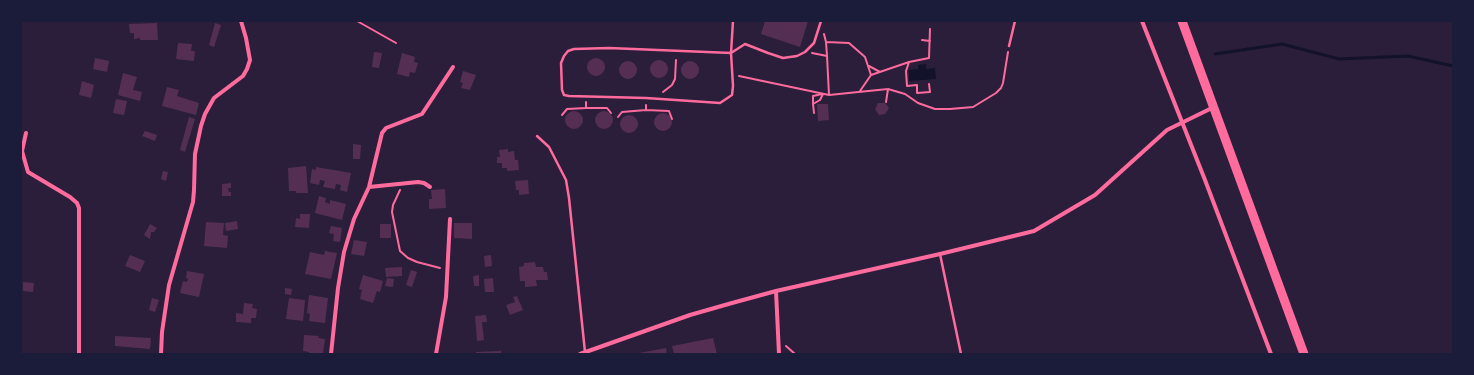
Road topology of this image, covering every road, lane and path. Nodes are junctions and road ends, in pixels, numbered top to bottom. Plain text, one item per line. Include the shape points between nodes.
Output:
1 (241, 21) edge
2 (357, 21) edge
3 (733, 21) edge
4 (1015, 21) edge
5 (1142, 21) edge
6 (1182, 21) edge
7 (821, 22) edge
8 (930, 29) dead end
9 (922, 40) dead end
10 (930, 41) junction
11 (826, 42) junction
12 (396, 43) dead end
13 (1009, 46) joint
14 (805, 52) junction
15 (731, 53) junction
16 (827, 56) junction
17 (676, 60) dead end
18 (909, 62) junction
19 (869, 66) junction
20 (453, 67) dead end
21 (880, 72) junction
22 (732, 75) junction
23 (871, 75) junction
24 (929, 84) dead end
25 (888, 89) junction
26 (860, 91) junction
27 (823, 94) junction
28 (829, 95) junction
29 (586, 97) junction
30 (646, 98) junction
31 (663, 99) junction
32 (886, 102) dead end
33 (813, 104) junction
34 (586, 108) junction
35 (1214, 108) junction
36 (646, 110) junction
37 (611, 113) dead end
38 (814, 113) dead end
39 (562, 115) dead end
40 (618, 117) dead end
41 (672, 119) dead end
42 (1182, 122) junction
43 (26, 133) dead end
44 (537, 136) dead end
45 (403, 183) junction
46 (369, 187) junction
47 (430, 187) dead end
48 (450, 220) dead end
49 (940, 254) junction
50 (447, 269) junction
51 (776, 291) junction
52 (585, 352) junction
53 (79, 354) edge
54 (161, 354) edge
55 (331, 354) edge
56 (436, 354) edge
57 (580, 354) edge
58 (779, 354) edge
59 (961, 354) edge
60 (1271, 354) edge
61 (1304, 354) edge

1 - 54 street via 250,60 243,76 214,98 201,126 195,154 193,202 169,285
2 - 12 path
3 - 15 lane
4 - 13 lane
5 - 42 street
6 - 35 highway
7 - 11 path
7 - 14 lane via 814,43
8 - 10 path
9 - 10 path
10 - 18 path via 929,58
11 - 16 path
11 - 19 path via 849,43 865,57
13 - 25 path via 1001,88 972,107 935,109 918,103 905,94
14 - 15 lane via 783,58 745,44
14 - 16 path
15 - 22 lane
15 - 29 lane via 609,48 568,51 561,63 562,90 569,96
16 - 28 path
17 - 31 path via 675,79 663,92
18 - 21 path
18 - 24 path via 906,71 907,86 916,85 917,93 930,92
19 - 21 path
19 - 23 path
20 - 46 street via 422,114 383,131
21 - 23 path
22 - 27 path
22 - 31 lane via 732,95 720,102
23 - 26 path
25 - 26 path
25 - 32 path
26 - 28 path
27 - 28 path
27 - 33 path via 820,100
27 - 33 path via 813,96
29 - 30 lane
29 - 34 path
30 - 31 lane
30 - 36 path
33 - 38 path
34 - 37 path via 607,108
34 - 39 path via 567,109
35 - 42 street
35 - 61 highway
36 - 40 path via 622,112
36 - 41 path via 669,111
42 - 49 street via 1167,130 1095,194 1047,225 1034,231
42 - 60 street
43 - 53 street via 22,151 28,172 70,197 79,208
44 - 52 lane via 549,147 566,180
45 - 46 street
45 - 47 street via 424,183
45 - 50 path via 392,212 400,251 417,262
46 - 55 street via 354,219 344,252
48 - 50 street
49 - 51 street
49 - 59 lane
50 - 56 street via 446,297
51 - 52 street via 690,315
51 - 58 street
52 - 57 street

